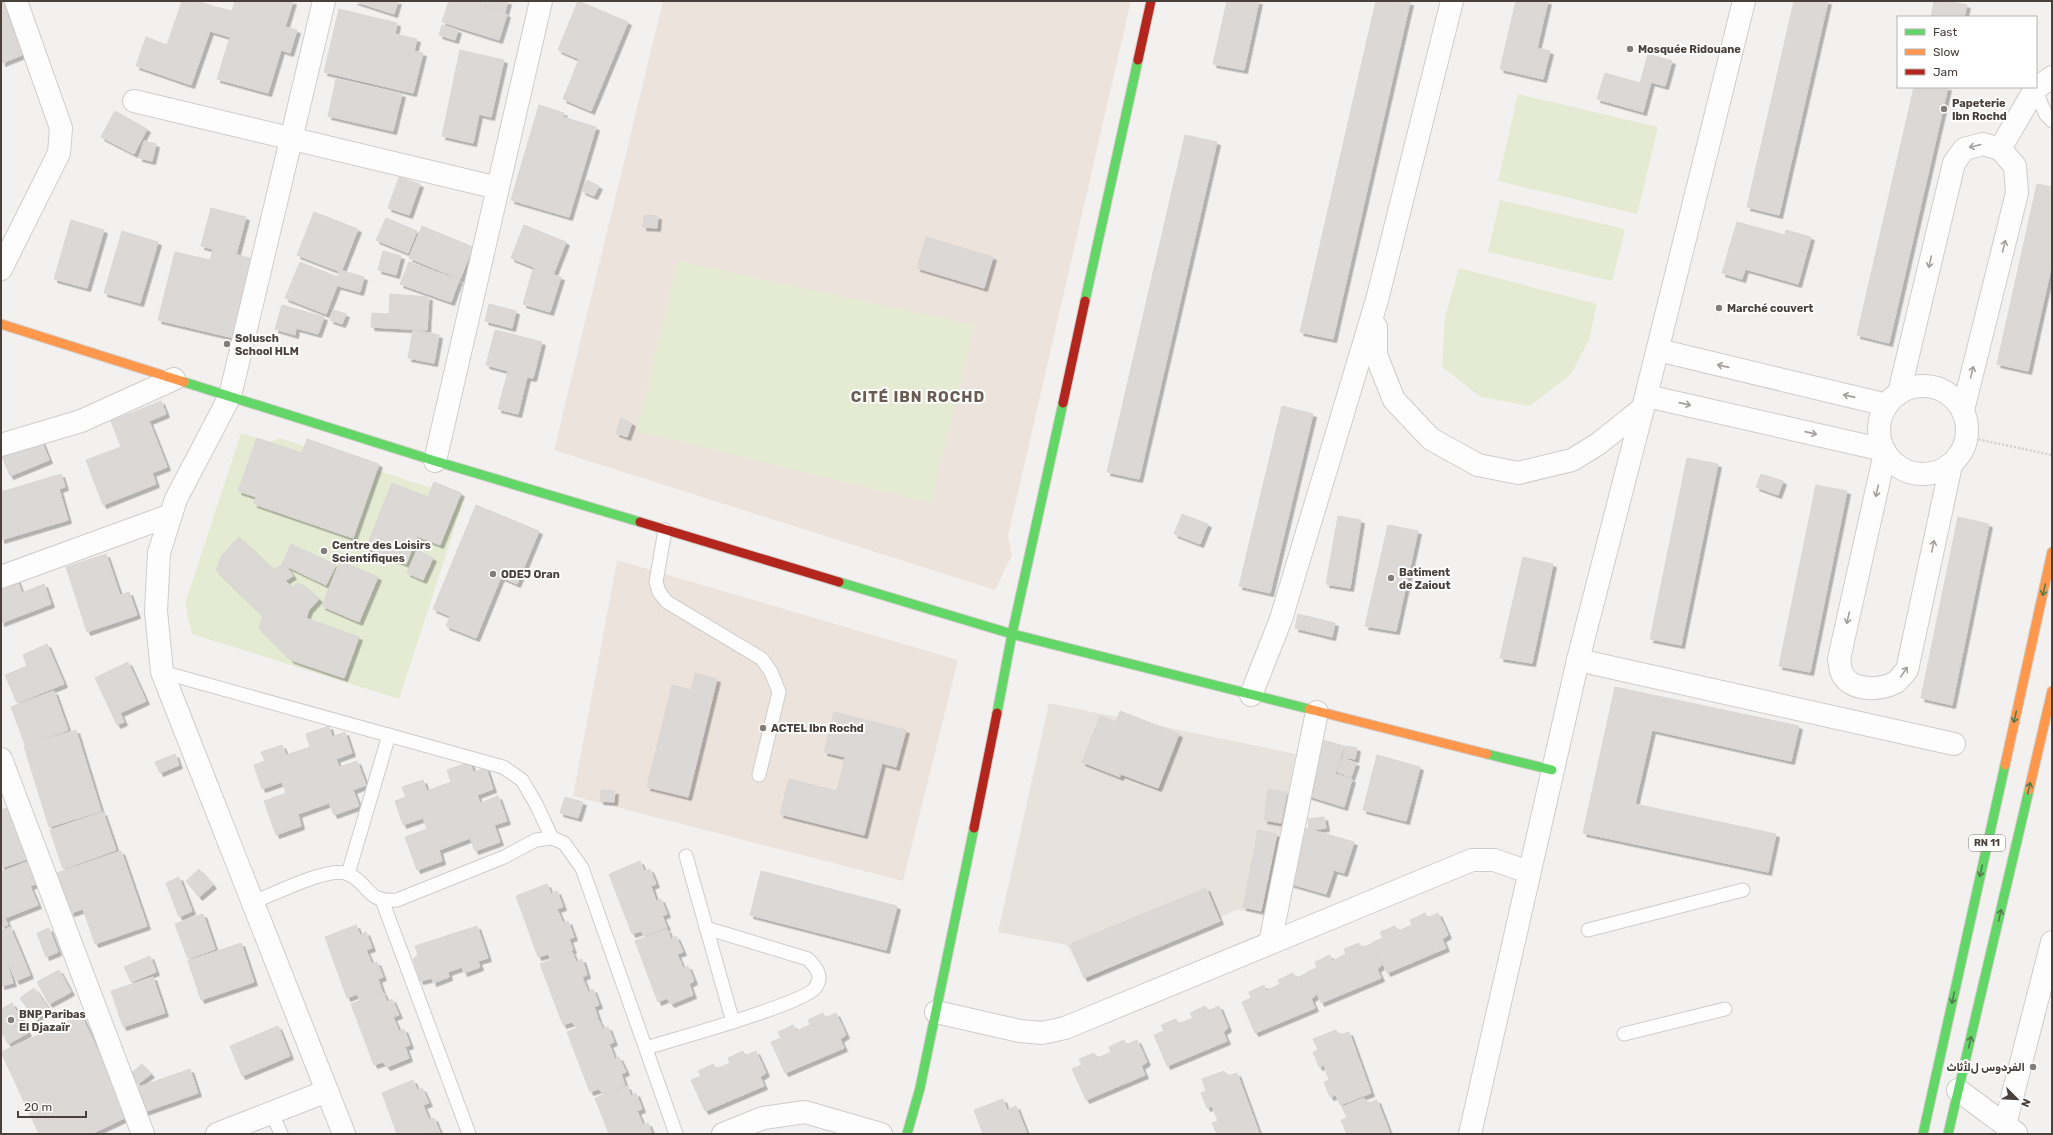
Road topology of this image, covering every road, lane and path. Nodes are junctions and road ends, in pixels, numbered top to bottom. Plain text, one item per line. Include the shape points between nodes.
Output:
1 (16, 1) edge
2 (324, 1) edge
3 (541, 1) edge
4 (1152, 1) edge
5 (1452, 1) edge
6 (1744, 1) edge
7 (2043, 83) edge
8 (134, 100) dead end
9 (2052, 121) edge
10 (292, 138) junction
11 (2000, 149) junction
12 (498, 188) junction
13 (1, 269) edge
14 (1377, 300) junction
15 (1, 324) edge
16 (1658, 350) junction
17 (174, 379) junction
18 (230, 396) junction
19 (1893, 399) junction
20 (1645, 402) junction
21 (1963, 410) junction
22 (1967, 437) junction
23 (1, 445) edge
24 (1885, 452) junction
25 (2052, 455) edge
26 (435, 461) junction
27 (1951, 465) junction
28 (171, 515) junction
29 (665, 530) junction
30 (2052, 552) edge
31 (1, 577) edge
32 (1012, 634) junction
33 (1578, 660) junction
34 (162, 672) junction
35 (2052, 691) edge
36 (1252, 695) junction
37 (1317, 712) junction
38 (389, 736) junction
39 (2047, 741) edge
40 (1954, 744) dead end
41 (1, 759) edge
42 (1552, 770) junction
43 (759, 775) dead end
44 (552, 838) junction
45 (686, 856) dead end
46 (1529, 872) junction
47 (348, 874) junction
48 (1743, 890) dead end
49 (382, 900) junction
50 (253, 902) junction
51 (706, 928) junction
52 (1588, 930) dead end
53 (2052, 942) edge
54 (1270, 943) junction
55 (1725, 1009) dead end
56 (936, 1012) junction
57 (733, 1022) junction
58 (1624, 1034) dead end
59 (646, 1048) junction
60 (1958, 1090) junction
61 (327, 1091) junction
62 (272, 1113) junction
63 (2011, 1130) edge
64 (143, 1134) edge
65 (217, 1134) edge
66 (281, 1134) edge
67 (344, 1134) edge
68 (468, 1134) edge
69 (676, 1134) edge
70 (723, 1134) edge
71 (881, 1134) edge
72 (907, 1134) edge
73 (1470, 1134) edge
74 (1923, 1134) edge
75 (1948, 1134) edge

1 - 13 street via 61,128 59,153
2 - 10 street
3 - 12 street
4 - 32 main road
5 - 14 street
6 - 16 street
7 - 9 lane via 2046,115
7 - 11 street
8 - 10 street
10 - 12 street
10 - 18 street
11 -> 19 street via 1983,144 1964,149 1954,163
21 -> 11 street via 2017,193 2014,166
12 - 26 street
14 - 20 street via 1376,355 1394,400 1431,439 1478,465 1518,473 1572,460 1598,444
14 - 36 street via 1281,619
15 - 17 main road
19 -> 16 street
16 - 20 street
17 - 18 main road
17 - 23 street via 81,421
18 - 26 main road
18 - 28 street via 176,499
19 - 21 street via 1912,387 1928,386 1942,390 1954,398
19 - 24 street via 1882,415 1879,427
20 -> 24 street
20 - 33 street
21 - 22 street via 1967,423
22 - 25 path
22 - 27 street via 1958,457
24 - 27 street via 1895,464 1908,472 1938,472
24 -> 27 street via 1839,659 1841,672 1850,682 1864,688 1879,688 1896,681 1907,670
26 - 29 main road
28 - 31 street
28 - 34 street via 159,553 156,611
29 - 32 main road
29 - 43 lane via 656,582 659,592 667,602 762,659 771,672 779,692
30 -> 74 main road, RN 11
32 - 36 main road
32 - 56 main road
33 - 40 street
33 - 42 street
34 - 38 lane
34 - 50 street
35 - 39 main road, RN 11
36 - 37 main road
37 - 42 main road
37 - 54 street
38 - 44 lane via 503,767 522,780
38 - 47 lane
60 -> 39 main road, RN 11
41 - 64 street
42 - 46 street
44 - 49 lane via 536,840 504,857 397,900
44 - 59 lane via 564,843 582,868
45 - 51 lane
46 - 54 street via 1494,860 1472,860
46 - 73 street
47 - 49 lane via 372,896
47 - 50 lane via 335,871
48 - 52 lane
49 - 68 lane
50 - 61 street
51 - 57 lane
51 - 57 lane via 808,959 817,968 819,978 815,988 801,998
53 - 63 street
54 - 56 street via 1065,1028 1042,1033 1020,1031
55 - 58 lane
56 - 72 main road via 920,1088
57 - 59 lane
59 - 69 lane
60 - 63 street
60 - 75 main road, RN 11
61 - 62 street
61 - 67 street
62 - 65 street
62 - 66 lane
70 - 71 street via 763,1118 805,1112

